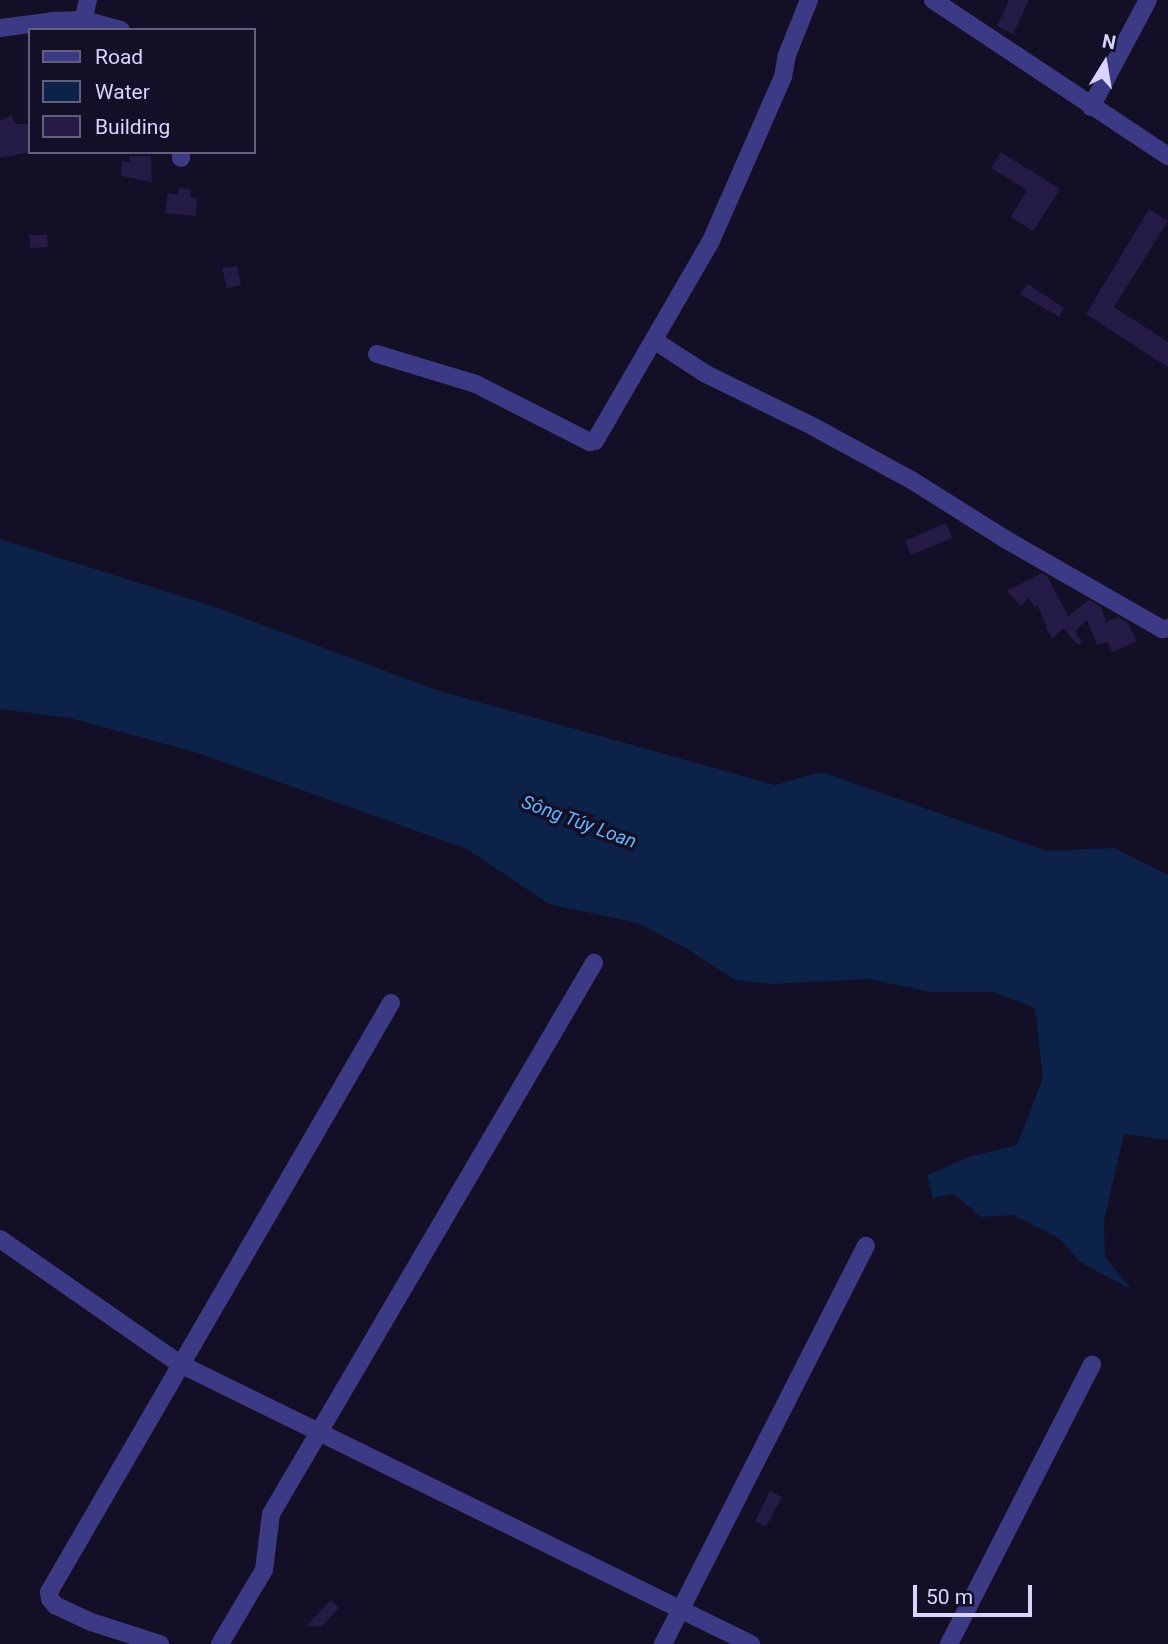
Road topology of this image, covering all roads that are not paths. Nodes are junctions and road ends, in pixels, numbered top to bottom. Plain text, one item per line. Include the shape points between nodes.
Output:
1 (88, 0) edge
2 (809, 0) edge
3 (933, 0) edge
4 (1149, 0) edge
5 (82, 25) edge
6 (0, 28) edge
7 (105, 28) edge
8 (1091, 107) junction
9 (1168, 156) edge
10 (655, 341) junction
11 (377, 354) dead end
12 (1168, 628) edge
13 (594, 963) dead end
14 (391, 1003) dead end
15 (0, 1239) edge
16 (866, 1246) dead end
17 (180, 1364) junction
18 (1092, 1364) dead end
19 (317, 1433) junction
20 (679, 1609) junction
21 (160, 1644) edge
22 (220, 1644) edge
23 (663, 1644) edge
24 (751, 1644) edge
25 (949, 1644) edge

1 - 5 street
2 - 10 street via 783,77 715,232
3 - 8 street
4 - 8 street
5 - 6 street via 53,21
5 - 7 street
8 - 9 street
10 - 11 street via 598,438 590,442 476,384
10 - 12 street via 706,374 913,481 1005,539
13 - 19 street
14 - 17 street
15 - 17 street
16 - 20 street
17 - 19 street
17 - 21 street via 49,1592 56,1606 90,1622
18 - 25 street
19 - 20 street
19 - 22 street via 271,1514 264,1570
20 - 23 street
20 - 24 street

